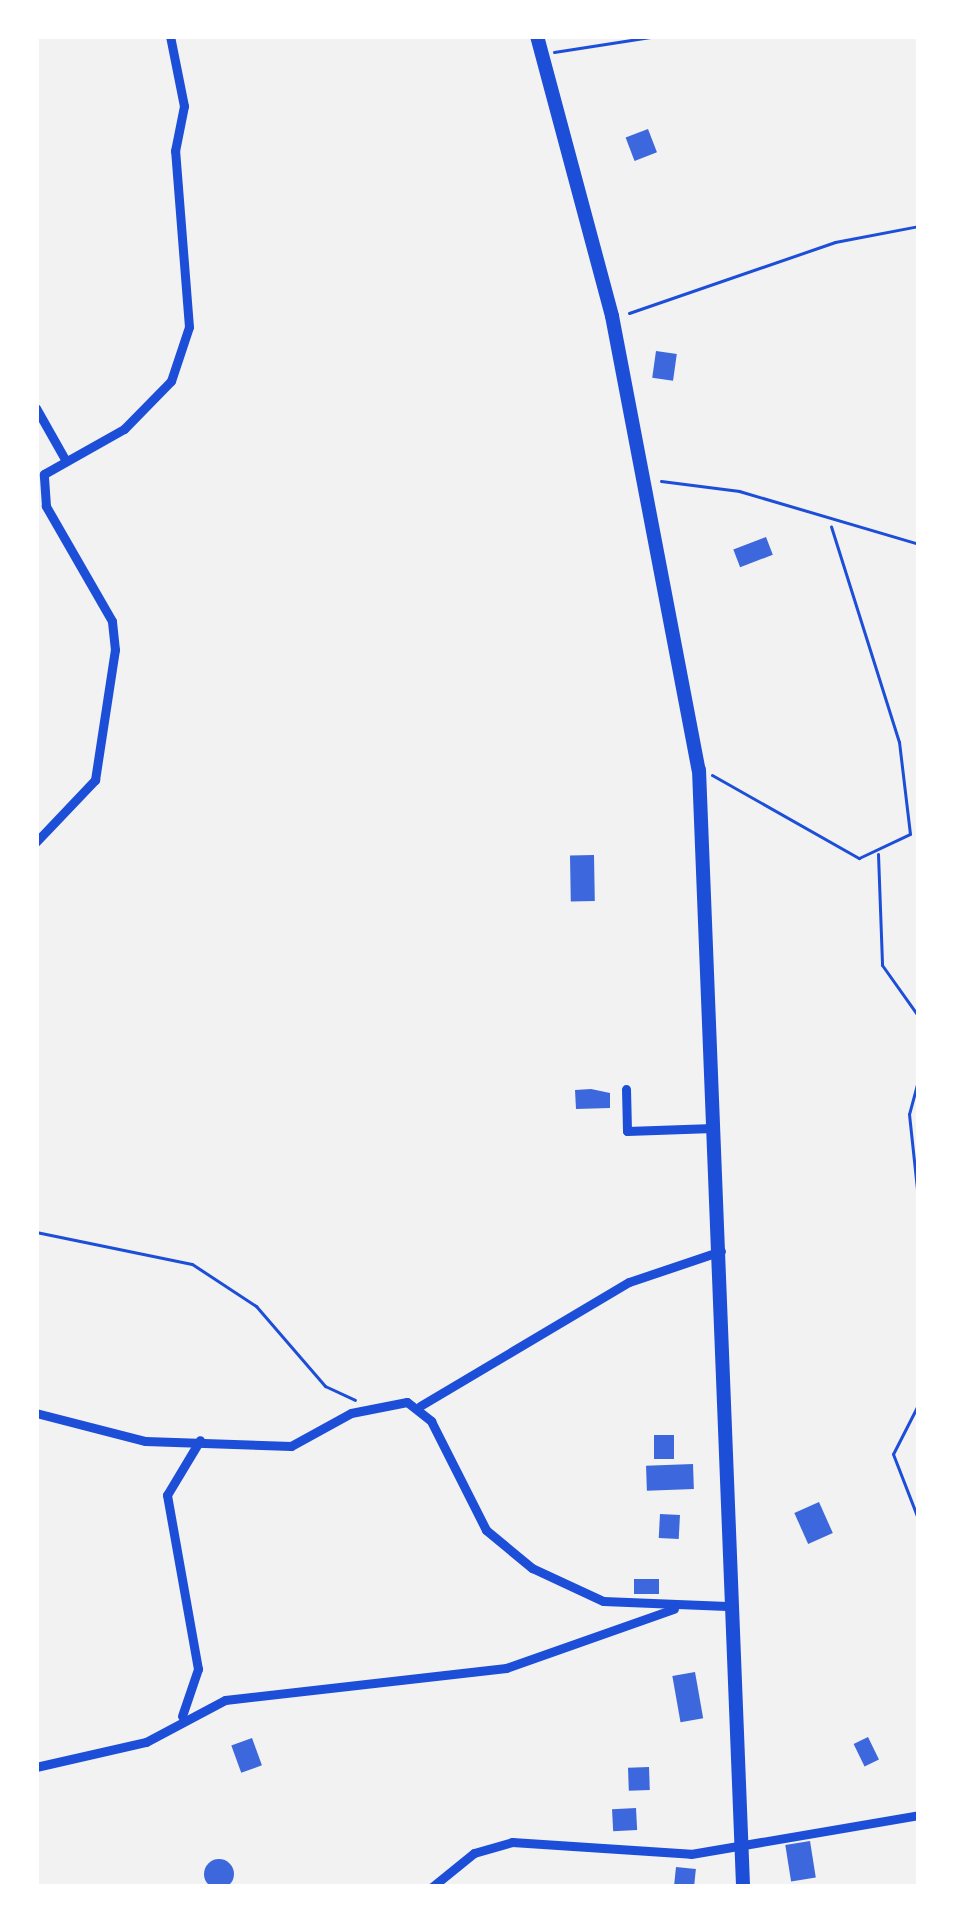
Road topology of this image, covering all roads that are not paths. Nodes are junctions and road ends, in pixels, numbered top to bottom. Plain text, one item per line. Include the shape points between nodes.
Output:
1 (170, 36) edge
2 (537, 36) edge
3 (36, 408) edge
4 (66, 461) junction
5 (36, 842) edge
6 (626, 1089) dead end
7 (713, 1128) junction
8 (721, 1250) junction
9 (420, 1406) junction
10 (36, 1413) edge
11 (200, 1440) junction
12 (689, 1605) junction
13 (727, 1606) junction
14 (182, 1715) junction
15 (36, 1767) edge
16 (919, 1815) edge
17 (736, 1838) junction
18 (432, 1887) edge
19 (742, 1887) edge

1 - 4 street via 184,106 175,179 189,327 171,381 124,429
2 - 7 main road via 612,316 699,770
3 - 4 street
4 - 5 street via 41,489 112,621 116,650 95,780
6 - 7 street via 627,1131
7 - 8 main road
8 - 9 street via 628,1282
8 - 13 main road
9 - 11 street via 369,1406 291,1446
9 - 12 street via 506,1550 603,1601
10 - 11 street via 145,1442
11 - 14 street via 167,1495 198,1669
12 - 13 street
12 - 14 street via 530,1664 316,1682
13 - 17 main road
14 - 15 street via 146,1742
16 - 17 street
17 - 18 street via 691,1854 512,1842 474,1853
17 - 19 main road

